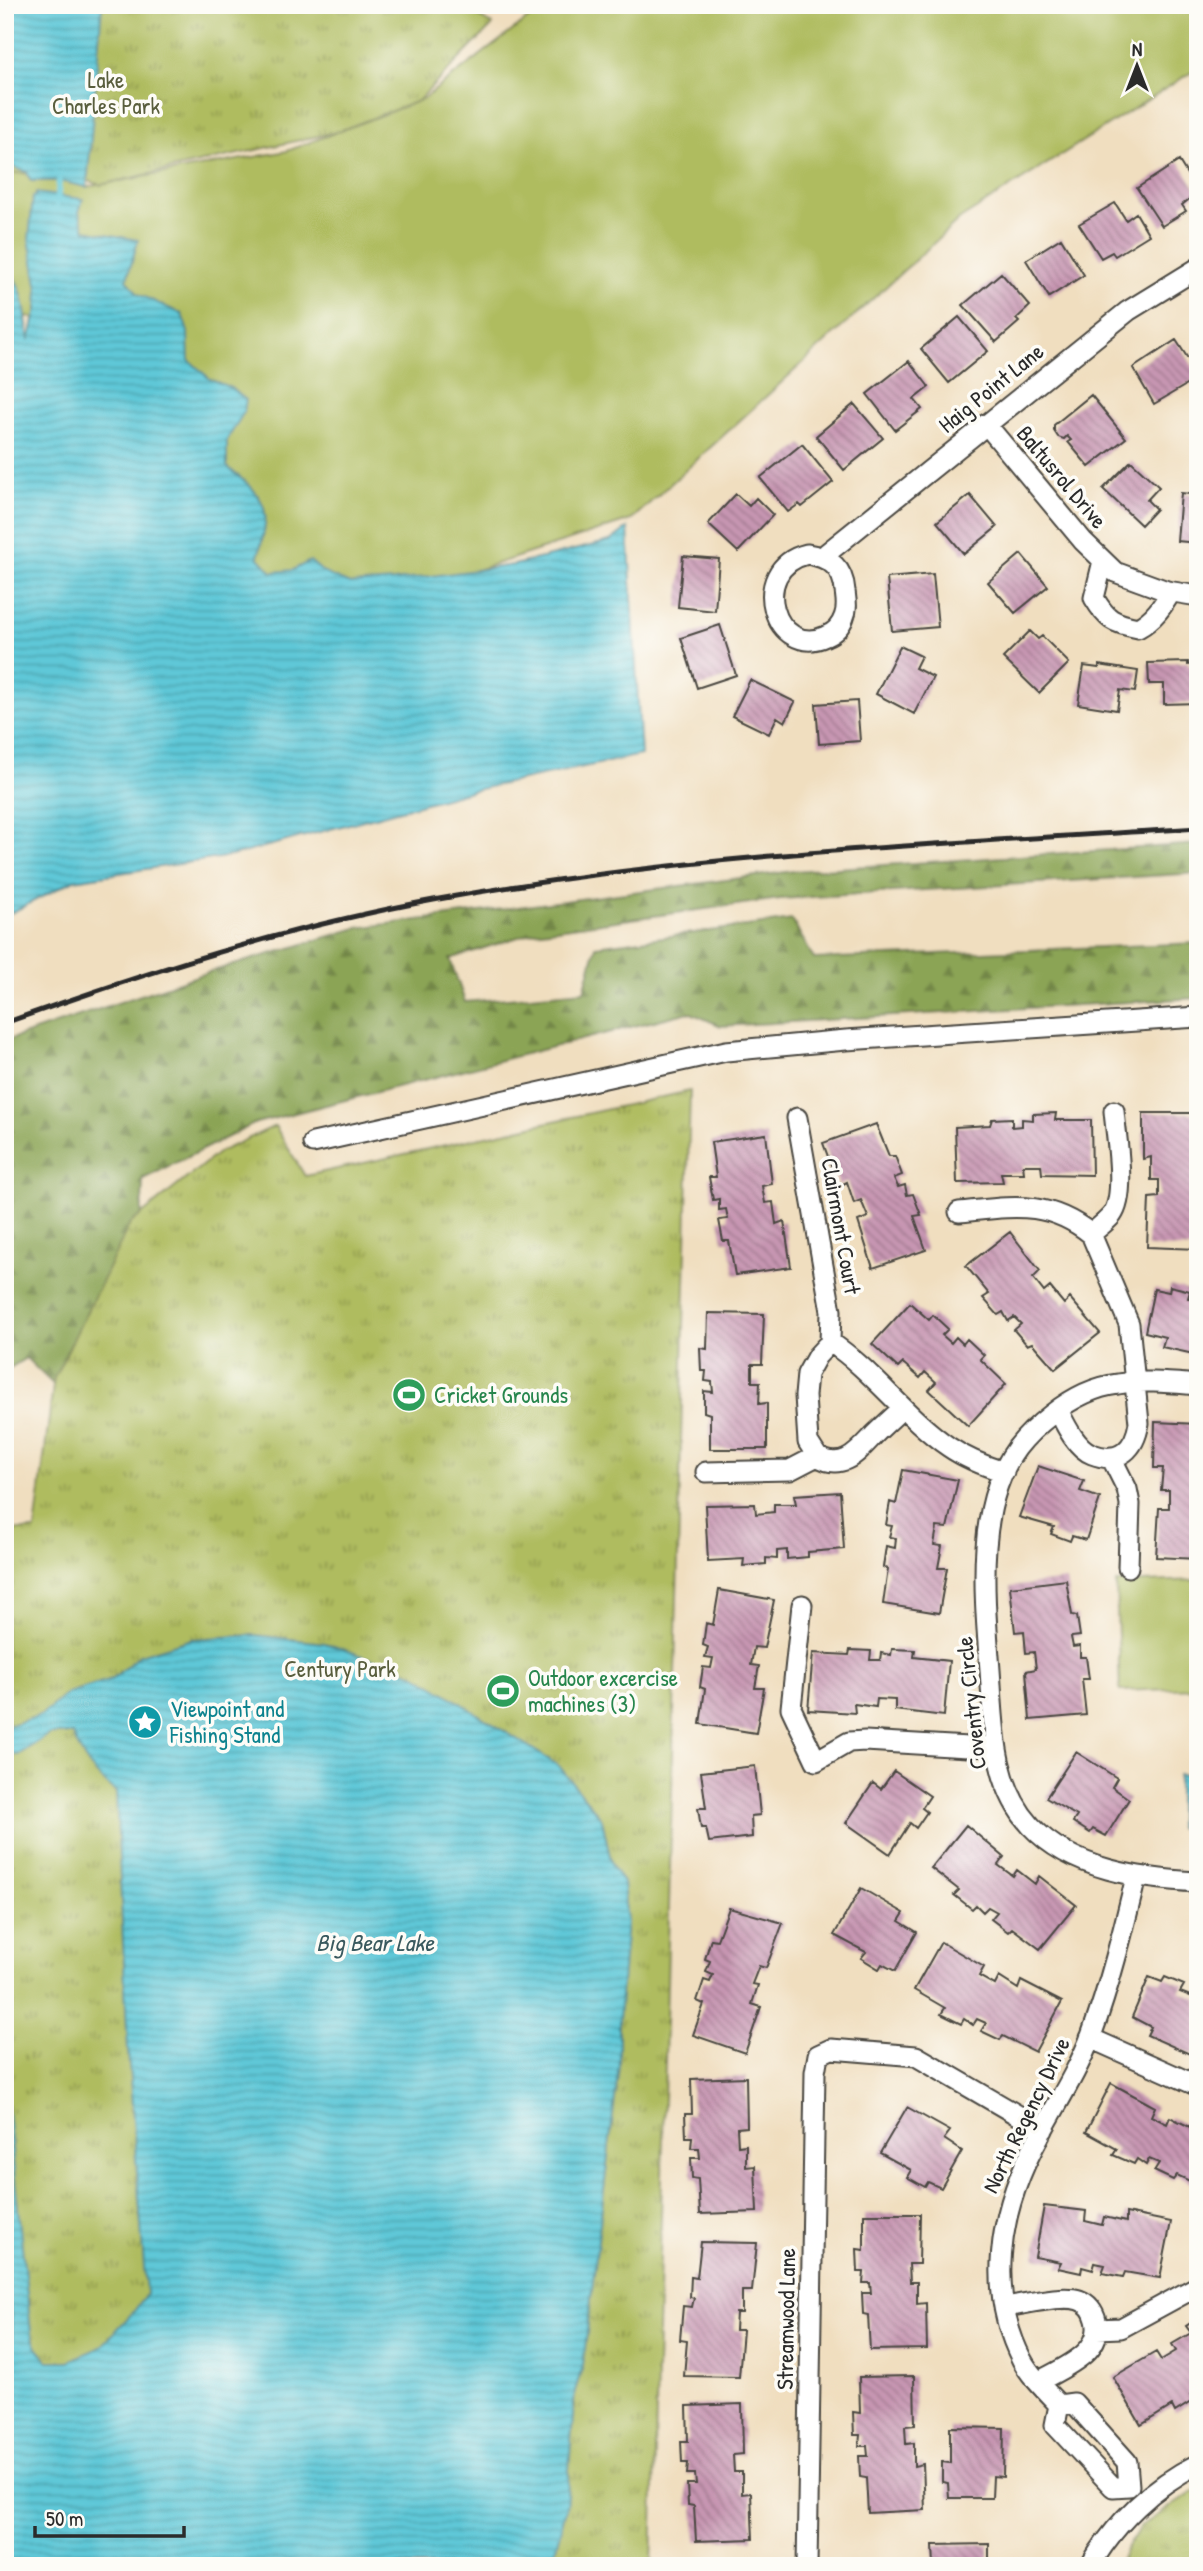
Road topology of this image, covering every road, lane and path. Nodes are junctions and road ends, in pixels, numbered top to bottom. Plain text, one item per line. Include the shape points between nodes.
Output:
1 (1198, 268) edge
2 (986, 424) junction
3 (825, 558) junction
4 (1103, 561) junction
5 (1171, 592) junction
6 (1198, 596) edge
7 (1198, 1017) edge
8 (1114, 1111) dead end
9 (797, 1118) dead end
10 (313, 1143) dead end
11 (959, 1212) dead end
12 (1091, 1234) junction
13 (830, 1342) junction
14 (1135, 1382) junction
15 (1198, 1385) edge
16 (903, 1408) junction
17 (1058, 1410) junction
18 (817, 1456) junction
19 (1111, 1457) junction
20 (706, 1472) dead end
21 (1003, 1472) junction
22 (1128, 1567) dead end
23 (802, 1605) dead end
24 (996, 1745) junction
25 (1136, 1877) junction
26 (1198, 1882) edge
27 (1090, 2038) junction
28 (1198, 2086) edge
29 (1043, 2130) junction
30 (1198, 2286) edge
31 (1004, 2307) junction
32 (1097, 2329) junction
33 (1038, 2382) junction
34 (1059, 2405) junction
35 (1198, 2464) edge
36 (1129, 2486) junction
37 (1146, 2500) junction
38 (807, 2566) edge
39 (1090, 2566) edge

1 - 2 street, Haig Point Lane via 1128,311
2 - 3 street, Haig Point Lane
2 - 4 street, Baltusrol Drive
3 - 3 street via 795,557 777,573 775,610 779,622 796,637 807,640 830,635 845,617 844,580
4 - 5 street, Baltusrol Drive via 1115,572
4 - 5 street, Baltusrol Drive via 1094,598 1104,615 1119,624 1139,628 1149,622
5 - 6 street, Baltusrol Drive
7 - 10 street via 726,1051
8 - 12 street via 1118,1197 1113,1214
9 - 13 street, Clairmont Court via 831,1311
11 - 12 street via 1042,1208 1072,1219
12 - 14 street via 1129,1324
13 - 16 street via 851,1356
13 - 18 street via 807,1374 808,1442
14 - 15 street, Coventry Circle
14 - 17 street, Coventry Circle via 1095,1389
14 - 19 street via 1136,1438 1122,1455
16 - 18 street via 850,1459 838,1463
16 - 21 street via 950,1448
17 - 19 street via 1091,1454
17 - 21 street, Coventry Circle via 1017,1448
18 - 20 street via 790,1470
19 - 22 street via 1130,1504
21 - 24 street, Coventry Circle via 985,1574
23 - 24 street via 791,1708 816,1761 849,1742
24 - 25 street, Coventry Circle via 1002,1774 1031,1826 1079,1858
25 - 26 street, Coventry Circle
25 - 27 street, North Regency Drive
27 - 28 street
27 - 29 street, North Regency Drive
29 - 31 street, North Regency Drive via 1008,2206 1000,2256
29 - 38 street, Streamwood Lane via 916,2056 831,2049 818,2055
30 - 32 street via 1121,2328
31 - 32 street via 1079,2300 1093,2311
31 - 33 street, North Regency Drive via 1023,2361
32 - 33 street via 1084,2355
33 - 34 street, North Regency Drive
34 - 36 street, North Regency Drive via 1074,2403 1127,2462
34 - 36 street via 1055,2425 1113,2487
35 - 37 street
36 - 37 street
37 - 39 street via 1122,2522

